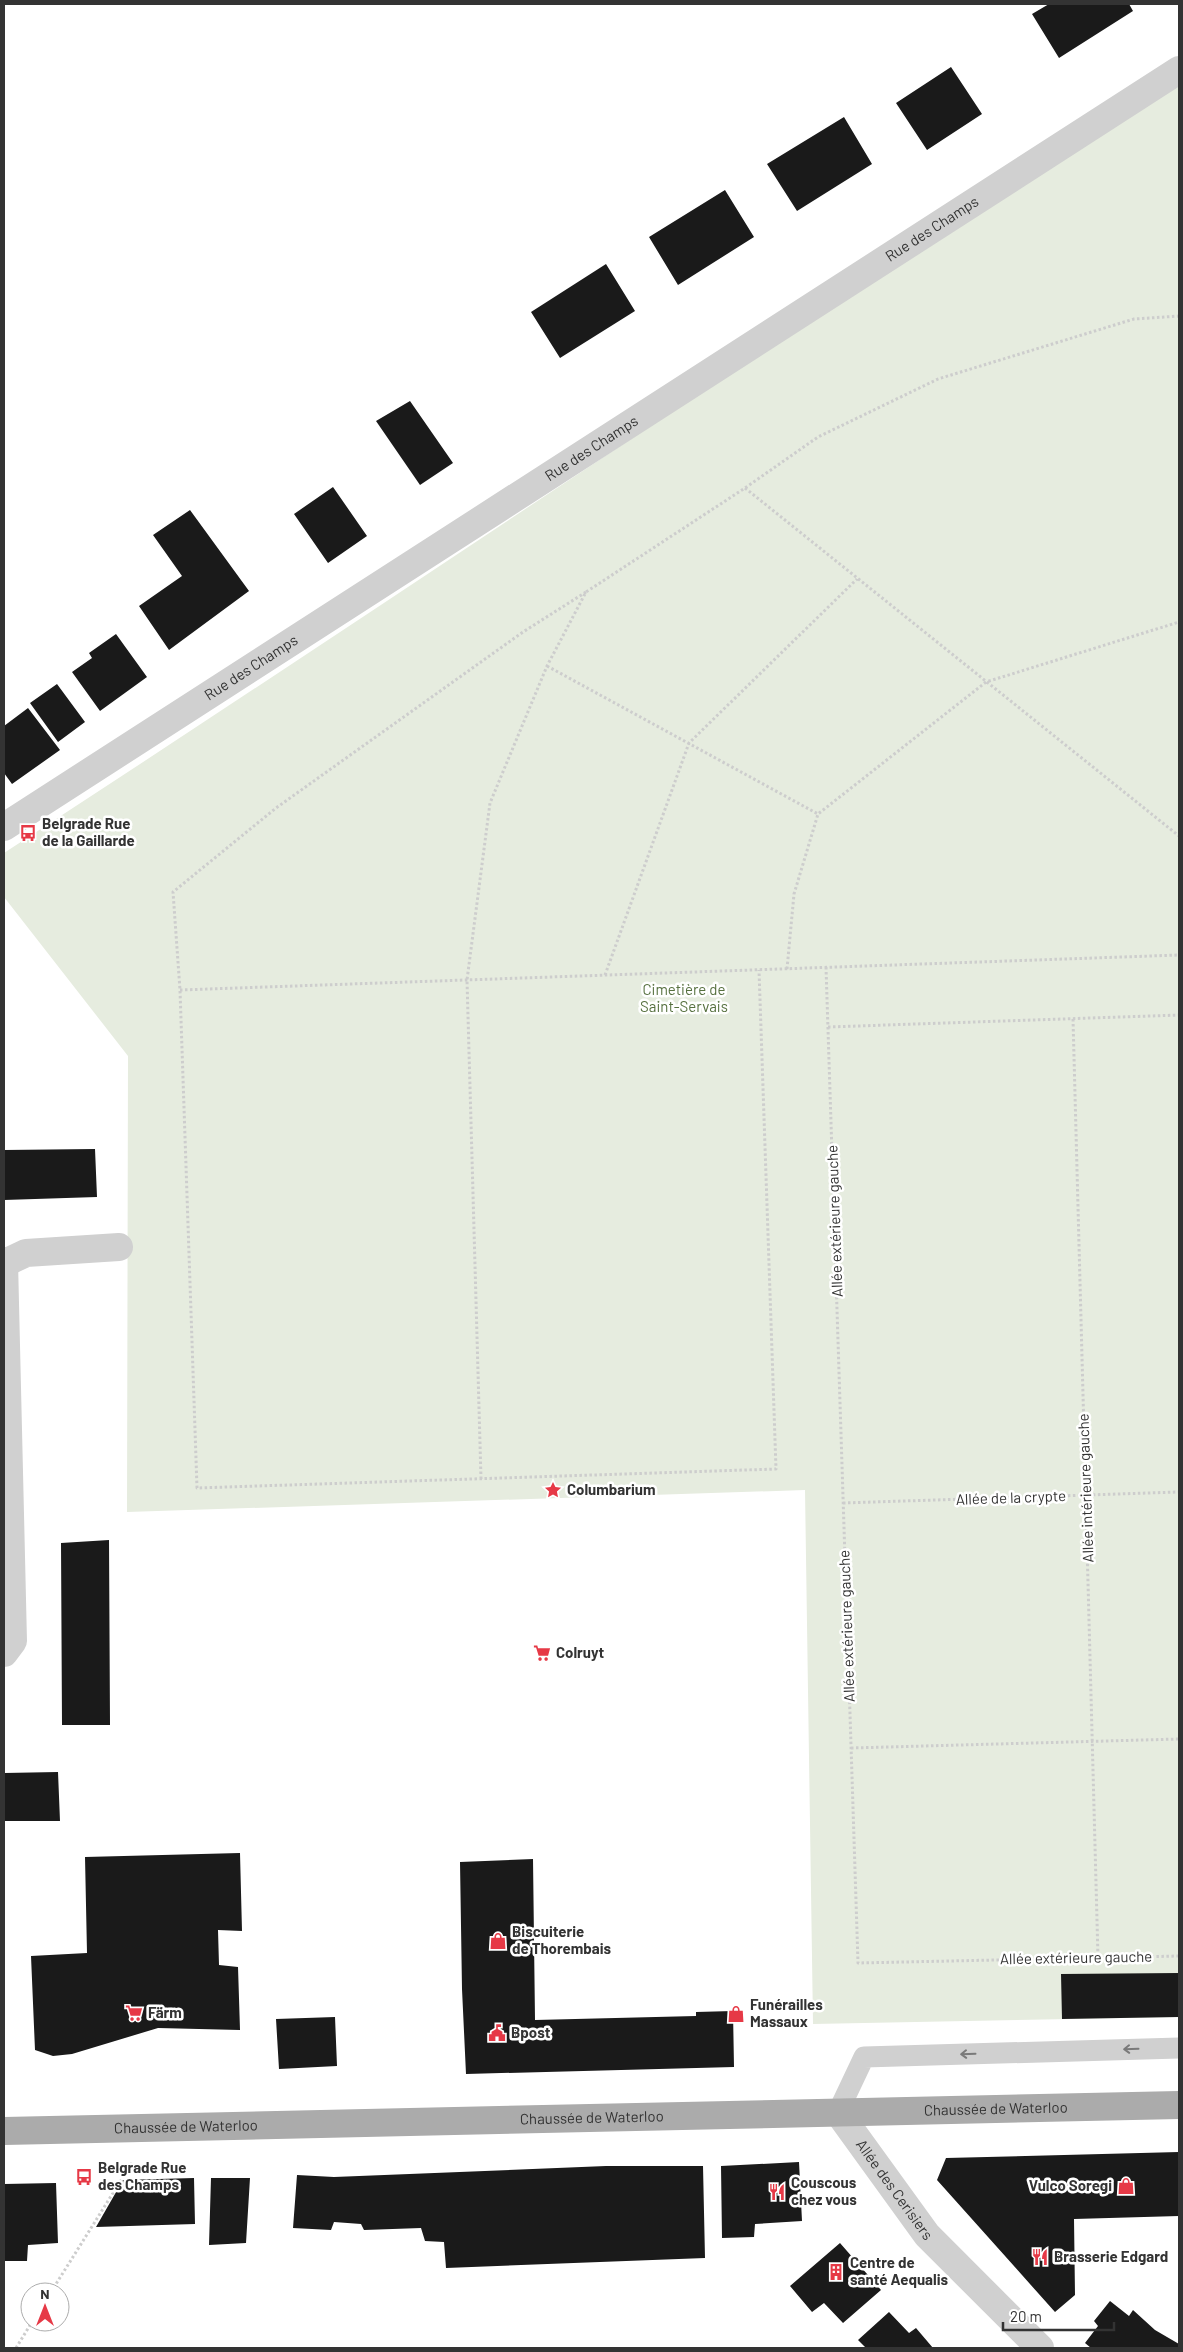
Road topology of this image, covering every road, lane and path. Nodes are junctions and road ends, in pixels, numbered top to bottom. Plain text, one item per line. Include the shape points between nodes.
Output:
1 (1179, 70) edge
2 (1179, 316) edge
3 (744, 488) junction
4 (857, 579) junction
5 (586, 592) junction
6 (1179, 622) edge
7 (547, 666) junction
8 (986, 682) junction
9 (689, 743) junction
10 (818, 814) junction
11 (4, 827) edge
12 (1179, 836) edge
13 (1179, 955) edge
14 (826, 968) junction
15 (788, 969) junction
16 (759, 970) junction
17 (606, 975) junction
18 (467, 980) junction
19 (180, 990) junction
20 (1179, 1015) edge
21 (1073, 1019) junction
22 (828, 1027) junction
23 (119, 1247) dead end
24 (4, 1262) edge
25 (481, 1478) junction
26 (1179, 1492) edge
27 (1086, 1495) junction
28 (843, 1503) junction
29 (4, 1653) edge
30 (1179, 1739) edge
31 (1092, 1742) junction
32 (851, 1748) junction
33 (1179, 1956) edge
34 (1098, 1958) junction
35 (1179, 2048) edge
36 (1179, 2105) edge
37 (838, 2112) junction
38 (154, 2127) junction
39 (4, 2131) edge
40 (57, 2282) edge
41 (26, 2332) edge
42 (16, 2348) edge
43 (1040, 2348) edge

1 - 11 street, Rue des Champs
2 - 3 path via 1134,319 938,379 818,437
3 - 4 path
3 - 5 path
4 - 8 path
4 - 9 path
5 - 7 path
5 - 19 path via 523,632 276,808 173,892
6 - 8 path
7 - 9 path
7 - 18 path via 490,803
8 - 10 path
8 - 12 path
9 - 10 path
9 - 17 path
10 - 15 path via 794,894
13 - 14 path
14 - 15 path
14 - 22 path, Allée extérieure gauche
15 - 16 path
16 - 17 path
16 - 25 path via 776,1469
17 - 18 path
18 - 19 path
18 - 25 path
19 - 25 path via 197,1488
20 - 21 path
21 - 22 path
21 - 27 path, Allée intérieure gauche
22 - 28 path, Allée extérieure gauche
23 - 24 street via 26,1253
24 - 29 street via 13,1641
26 - 27 path, Allée de la crypte
27 - 28 path, Allée de la crypte
27 - 31 path, Allée intérieure gauche
28 - 32 path, Allée extérieure gauche
30 - 31 path
31 - 32 path
31 - 34 path, Allée intérieure gauche
32 - 34 path, Allée extérieure gauche via 858,1963
33 - 34 path, Allée extérieure gauche
35 -> 37 lane via 864,2057
36 - 37 main road, Chaussée de Waterloo
37 - 38 main road, Chaussée de Waterloo
37 - 43 street, Allée des Cerisiers via 926,2235
38 - 39 main road, Chaussée de Waterloo
38 - 40 path
41 - 42 path

